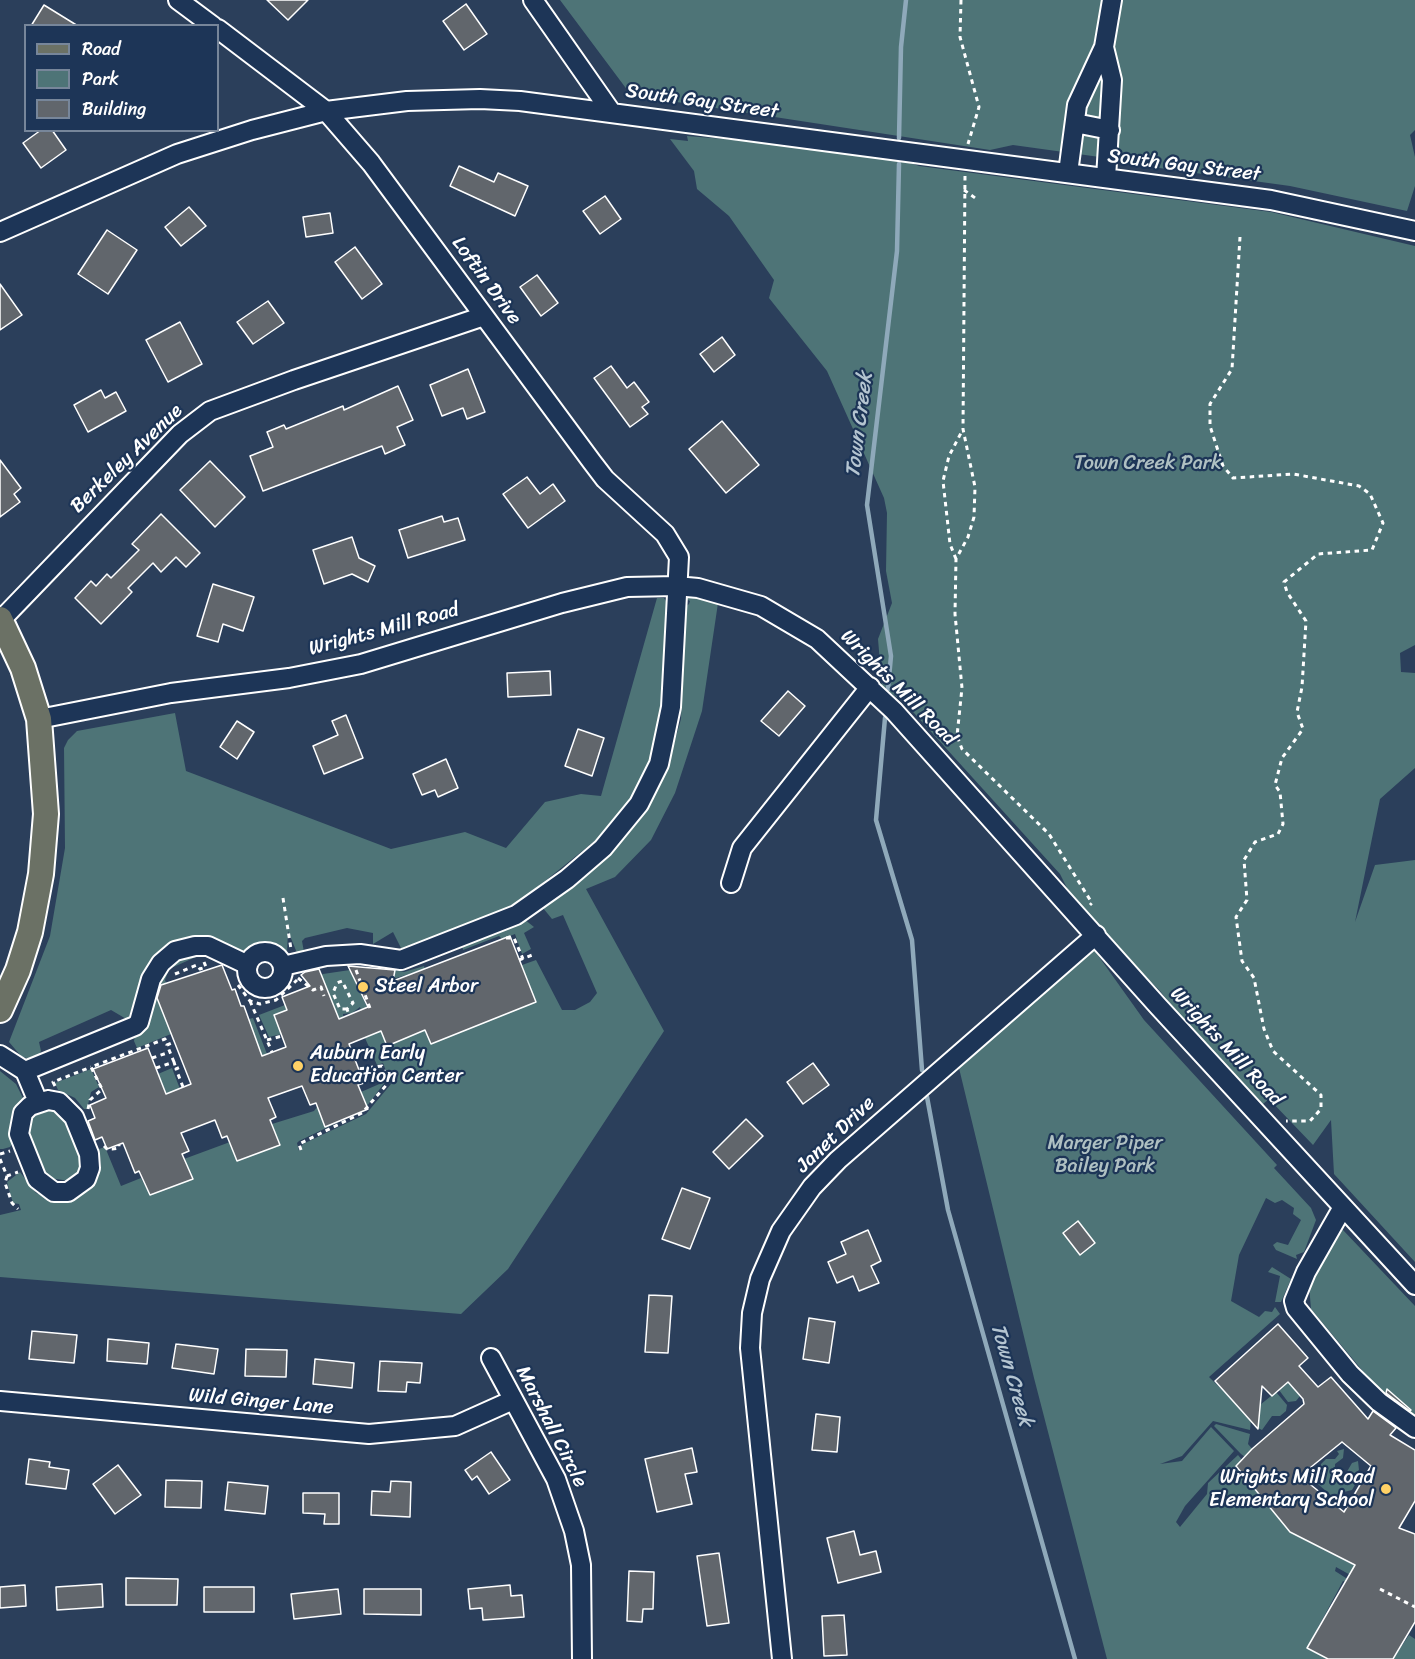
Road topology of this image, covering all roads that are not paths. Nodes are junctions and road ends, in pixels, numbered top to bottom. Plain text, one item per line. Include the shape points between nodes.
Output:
1 (178, 0) edge
2 (533, 0) edge
3 (1112, 0) edge
4 (210, 24) edge
5 (219, 30) edge
6 (1104, 47) junction
7 (326, 111) junction
8 (612, 113) junction
9 (1075, 123) junction
10 (1110, 130) junction
11 (1068, 173) junction
12 (1106, 178) junction
13 (1415, 231) edge
14 (0, 232) edge
15 (484, 316) junction
16 (676, 586) junction
17 (0, 620) edge
18 (870, 687) junction
19 (39, 719) junction
20 (731, 883) dead end
21 (1096, 935) junction
22 (287, 960) junction
23 (248, 965) junction
24 (0, 1010) edge
25 (0, 1055) edge
26 (25, 1071) junction
27 (38, 1102) junction
28 (1343, 1207) junction
29 (1415, 1285) edge
30 (491, 1358) dead end
31 (513, 1400) junction
32 (0, 1401) edge
33 (1415, 1428) edge
34 (582, 1659) edge
35 (782, 1659) edge

1 - 4 street
2 - 8 street
3 - 6 street
5 - 7 street, Loftin Drive
6 - 9 street via 1085,84
6 - 10 street via 1112,80
7 - 8 street, South Gay Street via 407,101 480,99 520,100
7 - 14 street, South Gay Street via 177,154
7 - 15 street, Loftin Drive via 371,163
8 - 11 street, South Gay Street
9 - 10 street
9 - 11 street
10 - 12 street
11 - 12 street, South Gay Street
12 - 13 street, South Gay Street via 1271,200
15 - 16 street, Loftin Drive via 598,471 665,534 679,557
15 - 17 street, Berkeley Avenue via 210,411 180,434
16 - 18 street, Wrights Mill Road via 730,596 780,616 817,639
16 - 19 street, Wrights Mill Road via 627,587 573,600 361,664 290,678 171,693
16 - 22 street, Loftin Drive via 671,708 659,764 639,804 603,848 516,915 401,960 360,954
17 - 19 main road via 23,668
18 - 20 street via 742,848
18 - 21 street, Wrights Mill Road
19 - 24 main road via 46,784 41,874 24,951
21 - 28 street, Wrights Mill Road
21 - 35 street, Janet Drive via 838,1160 812,1187 781,1231 760,1279 752,1313 750,1348
22 - 23 street via 266,952 254,956
22 - 23 street via 279,983 262,988 248,977
23 - 26 street via 208,946 175,951 151,979 135,1026
25 - 26 street
26 - 27 street
27 - 27 street via 23,1113 19,1124 21,1141 43,1186 54,1192 68,1192 86,1179 89,1154 74,1117 65,1107 48,1100
28 - 29 street, Wrights Mill Road
28 - 33 street via 1305,1272 1294,1301 1296,1308 1350,1374 1379,1402
30 - 31 street, Marshall Circle
31 - 32 street, Wild Ginger Lane via 455,1426 369,1434
31 - 34 street, Marshall Circle via 556,1479 574,1531 581,1565

